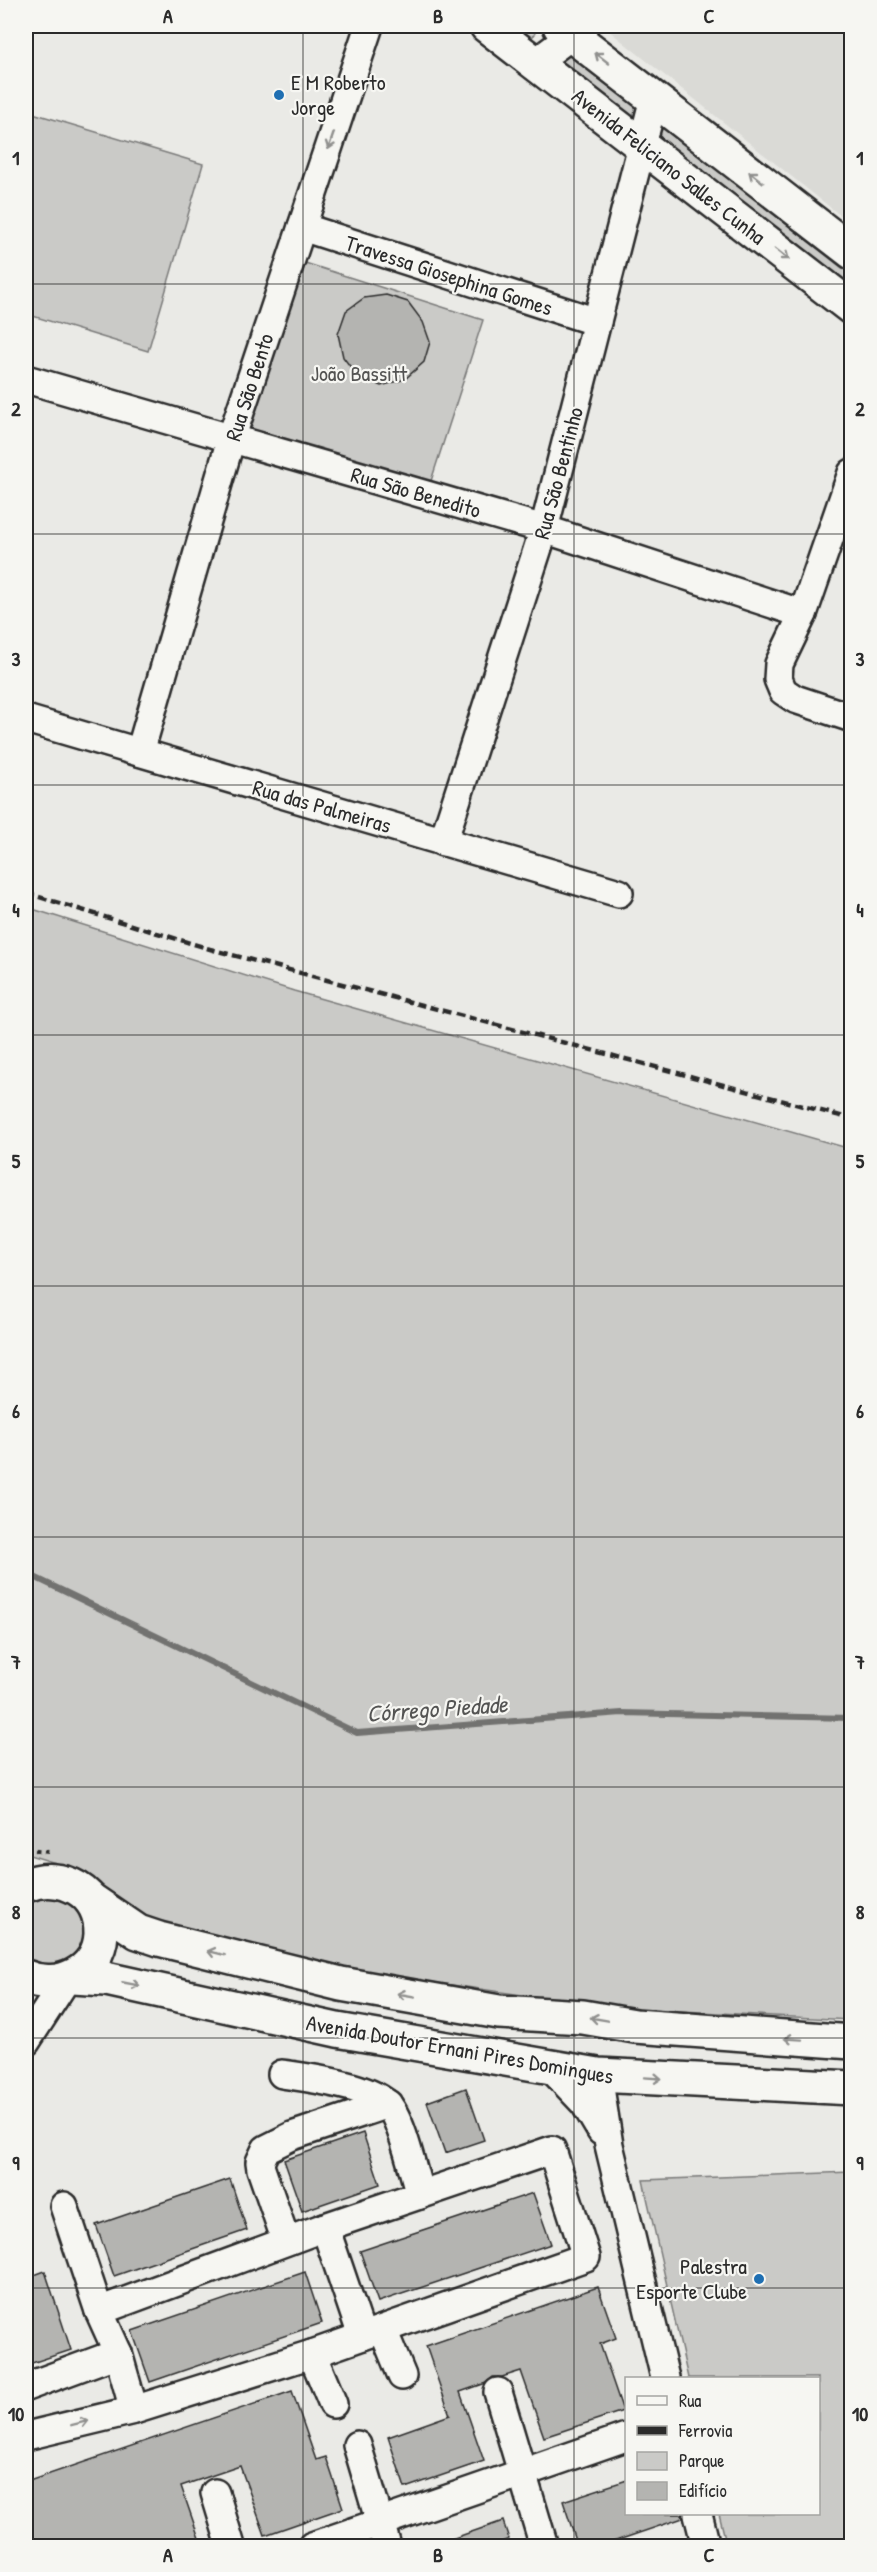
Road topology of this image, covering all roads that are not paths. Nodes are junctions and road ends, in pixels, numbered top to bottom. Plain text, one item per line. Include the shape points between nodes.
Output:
1 (369, 26) edge
2 (487, 26) edge
3 (572, 28) edge
4 (536, 62) junction
5 (654, 98) junction
6 (641, 144) junction
7 (302, 227) junction
8 (852, 252) edge
9 (852, 308) edge
10 (597, 322) junction
11 (26, 379) edge
12 (231, 440) junction
13 (852, 473) edge
14 (544, 529) junction
15 (803, 614) junction
16 (852, 718) edge
17 (26, 719) edge
18 (140, 752) junction
19 (443, 842) junction
20 (619, 893) dead end
21 (30, 1880) edge
22 (91, 1900) junction
23 (26, 1977) edge
24 (70, 1979) junction
25 (26, 2042) edge
26 (852, 2042) edge
27 (550, 2067) junction
28 (282, 2074) dead end
29 (598, 2075) junction
30 (852, 2088) edge
31 (388, 2104) junction
32 (609, 2145) junction
33 (420, 2195) junction
34 (64, 2206) dead end
35 (325, 2227) junction
36 (286, 2241) junction
37 (99, 2311) junction
38 (373, 2333) junction
39 (118, 2353) junction
40 (312, 2354) junction
41 (402, 2376) dead end
42 (665, 2377) edge
43 (26, 2387) edge
44 (498, 2392) dead end
45 (333, 2404) dead end
46 (134, 2409) junction
47 (26, 2436) edge
48 (625, 2438) edge
49 (357, 2445) dead end
50 (522, 2473) junction
51 (215, 2493) dead end
52 (698, 2515) edge
53 (383, 2535) edge
54 (231, 2547) edge
55 (312, 2547) edge
56 (544, 2547) edge
57 (706, 2547) edge

1 -> 7 street, Rua São Bento
2 - 4 main road, Avenida Feliciano Salles Cunha
3 - 4 street
5 -> 3 main road, Avenida Feliciano Salles Cunha
4 - 6 main road, Avenida Feliciano Salles Cunha
5 - 6 street, Rua São Bentinho
8 -> 5 main road, Avenida Feliciano Salles Cunha
6 -> 9 main road, Avenida Feliciano Salles Cunha
6 - 10 street, Rua São Bentinho
7 - 10 street, Travessa Giosephina Gomes
7 - 12 street, Rua São Bento
10 - 14 street, Rua São Bentinho
11 - 12 street, Rua São Benedito
12 - 14 street, Rua São Benedito
12 - 18 street, Rua São Bento
13 - 15 street
14 - 15 street, Rua São Benedito
14 - 19 street, Rua São Bentinho
15 - 16 street via 779,664 778,678 783,691 795,699
17 - 18 street, Rua das Palmeiras
18 - 19 street, Rua das Palmeiras
19 - 20 street, Rua das Palmeiras
21 - 22 main road, Avenida Doutor Ernani Pires Domingues via 59,1880 77,1887
22 - 24 main road via 99,1916 101,1934 97,1951 87,1966
26 -> 22 main road, Avenida Doutor Ernani Pires Domingues via 499,2012 352,1986 159,1939 138,1932
23 - 24 main road, Avenida Doutor Ernani Pires Domingues via 50,1983
24 - 25 street
24 -> 27 main road, Avenida Doutor Ernani Pires Domingues via 106,1979 338,2030
27 - 29 main road, Avenida Doutor Ernani Pires Domingues
27 - 32 street via 585,2104
28 - 31 street via 357,2088
29 -> 30 main road, Avenida Doutor Ernani Pires Domingues
29 - 32 street
31 - 33 street
31 - 36 street via 292,2136 266,2149 261,2169
32 - 42 street
33 - 35 street
33 - 38 street via 552,2150 586,2257
34 - 37 street
35 - 36 street
35 - 38 street
36 - 37 street
37 - 39 street
38 - 40 street
38 - 41 street
39 - 43 street
39 - 46 street
40 - 45 street
40 - 46 street
44 - 50 street
47 -> 46 street
48 - 50 street
49 - 53 street
50 - 53 street
50 - 56 street
51 - 54 street
52 - 57 street
53 - 55 street

